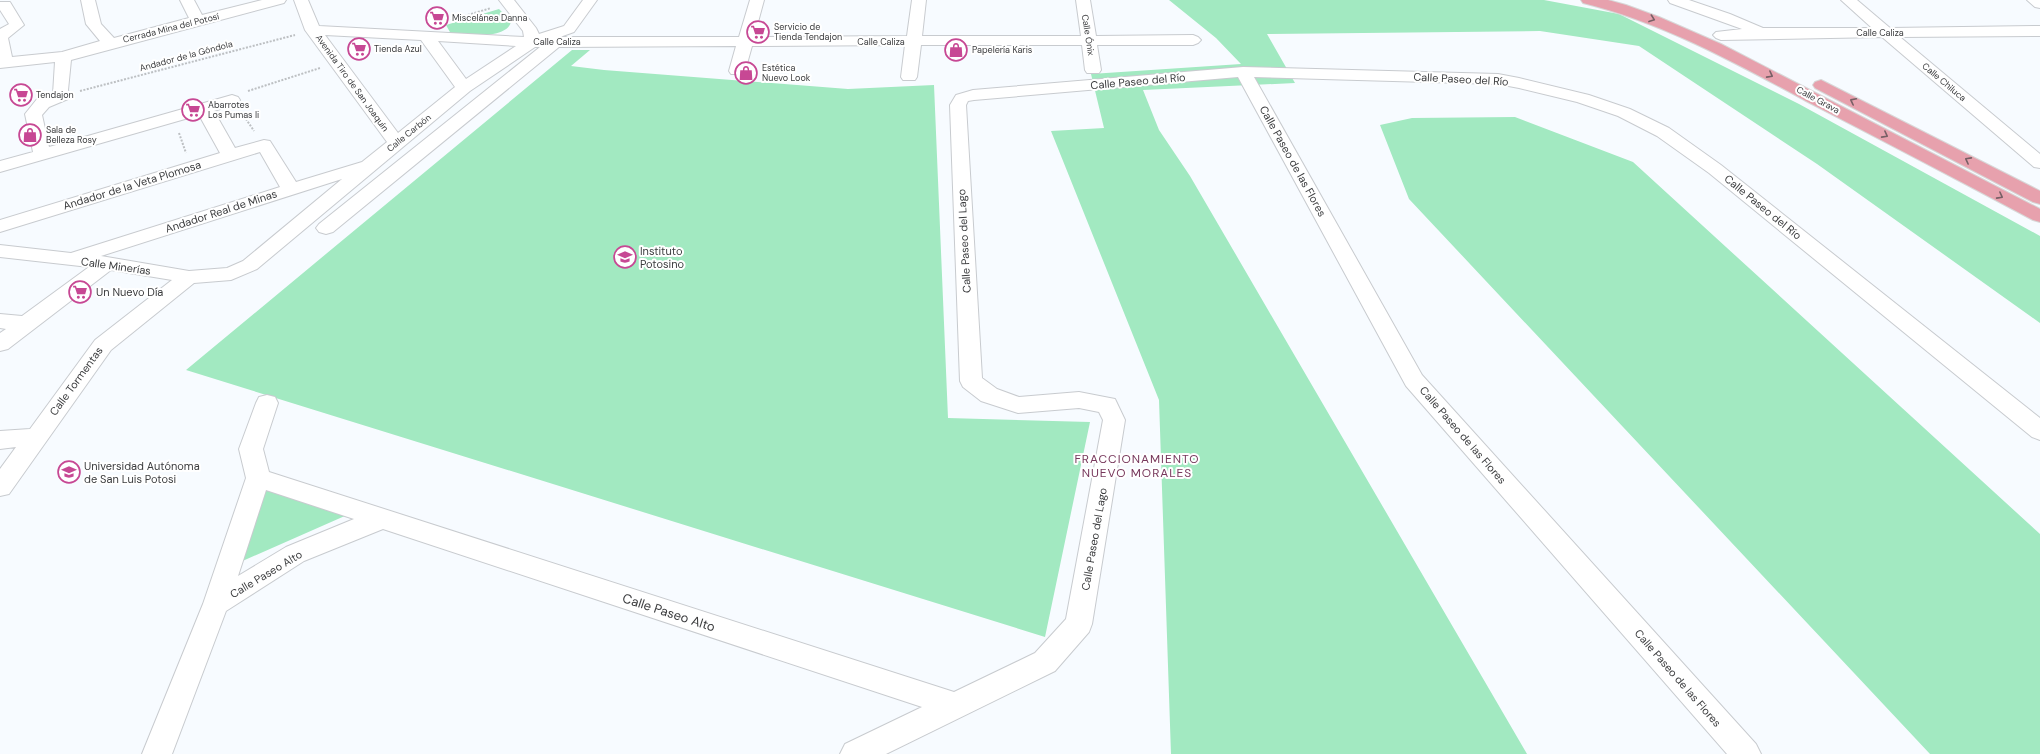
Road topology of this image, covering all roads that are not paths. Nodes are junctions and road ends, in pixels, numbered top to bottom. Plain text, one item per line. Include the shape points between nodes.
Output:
1 (88, 0) edge
2 (187, 0) edge
3 (279, 0) edge
4 (301, 0) edge
5 (590, 0) edge
6 (757, 0) edge
7 (919, 0) edge
8 (1083, 0) edge
9 (1588, 0) edge
10 (1628, 0) edge
11 (1675, 0) edge
12 (1848, 0) edge
13 (2034, 0) edge
14 (507, 2) edge
15 (2040, 4) edge
16 (2, 6) edge
17 (198, 21) junction
18 (313, 30) junction
19 (2040, 31) edge
20 (1763, 33) junction
21 (1886, 33) junction
22 (425, 35) junction
23 (1721, 35) junction
24 (1089, 40) junction
25 (1193, 40) dead end
26 (532, 42) junction
27 (555, 42) junction
28 (745, 42) junction
29 (914, 42) junction
30 (111, 43) junction
31 (63, 57) junction
32 (3, 62) edge
33 (1094, 70) dead end
34 (738, 71) dead end
35 (1243, 72) junction
36 (908, 77) dead end
37 (464, 88) junction
38 (962, 98) joint
39 (232, 100) road end
40 (204, 108) junction
41 (396, 143) junction
42 (42, 155) junction
43 (230, 156) junction
44 (372, 163) junction
45 (2040, 163) edge
46 (0, 167) edge
47 (291, 189) junction
48 (2040, 198) edge
49 (2040, 216) edge
50 (0, 226) edge
51 (326, 228) dead end
52 (0, 251) edge
53 (70, 259) junction
54 (107, 263) junction
55 (231, 274) joint
56 (189, 277) junction
57 (0, 321) edge
58 (27, 324) junction
59 (0, 344) edge
60 (267, 403) dead end
61 (2040, 432) edge
62 (36, 437) junction
63 (0, 440) edge
64 (258, 478) junction
65 (0, 488) edge
66 (383, 518) junction
67 (216, 604) junction
68 (955, 706) junction
69 (157, 754) edge
70 (855, 754) edge
71 (1746, 754) edge

1 - 30 street via 92,23
2 - 17 street
3 - 17 street, Cerrada Mina del Potosí
4 - 18 street, Avenida Tiro de San Joaquín
5 - 26 street, Calle Carbón via 569,29
6 - 28 street
7 - 29 street
8 - 24 street, Calle Ónix
9 -> 49 main road, Calle Grava via 1666,24 1716,47
10 - 23 main road, Calle Grava via 1669,13
11 - 20 street
12 - 21 street, Calle Chiluca
13 - 15 street
14 - 26 street via 531,31
16 - 32 street via 17,25 0,36
17 - 30 street, Cerrada Mina del Potosí
18 - 22 street, Calle Caliza
18 - 41 street, Avenida Tiro de San Joaquín
19 - 21 street, Calle Caliza
20 - 21 street, Calle Caliza
20 - 23 street, Calle Caliza
21 - 45 street, Calle Chiluca
22 - 26 street, Calle Caliza
22 - 37 street
48 -> 23 main road, Calle Grava
24 - 25 street, Calle Caliza
24 - 29 street, Calle Caliza
24 - 33 street, Calle Ónix
26 - 27 street, Calle Caliza
26 - 37 street, Calle Carbón
27 - 28 street, Calle Caliza
27 - 51 street
28 - 29 street, Calle Caliza
28 - 34 street
29 - 36 street
30 - 31 street, Cerrada Mina del Potosí
31 - 32 street, Cerrada Mina del Potosí
31 - 42 street via 60,90 62,96 43,103 33,114
35 - 38 street, Calle Paseo del Río
35 - 61 street, Calle Paseo del Río via 1498,79 1536,85 1612,108 1663,132 1715,169
35 - 71 street, Calle Paseo de las Flores via 1414,380
37 - 41 street, Calle Carbón
38 - 68 street, Calle Paseo del Lago via 958,105 971,381 989,394 1018,405 1079,400 1107,405 1114,420 1079,624 1045,662
39 - 40 street
40 - 42 street
40 - 43 street
41 - 44 street, Calle Carbón
42 - 46 street
43 - 47 street, Andador de la Veta Plomosa via 264,145
43 - 50 street, Andador de la Veta Plomosa
44 - 47 street, Andador Real de Minas
44 - 55 street, Calle Carbón via 250,265
47 - 53 street, Andador Real de Minas
52 - 53 street, Calle Minerías
53 - 54 street, Calle Minerías
54 - 56 street, Calle Minerías
54 - 58 street
55 - 56 street, Calle Minerías
56 - 62 street, Calle Tormentas via 103,345
57 - 58 street
58 - 59 street
60 - 64 street via 251,449
62 - 63 street
62 - 65 street, Calle Tormentas
64 - 66 street, Calle Paseo Alto
64 - 67 street, Calle Paseo Alto
66 - 67 street, Calle Paseo Alto via 295,554
66 - 68 street, Calle Paseo Alto
67 - 69 street, Calle Paseo Alto
68 - 70 street, Calle Paseo del Lago

